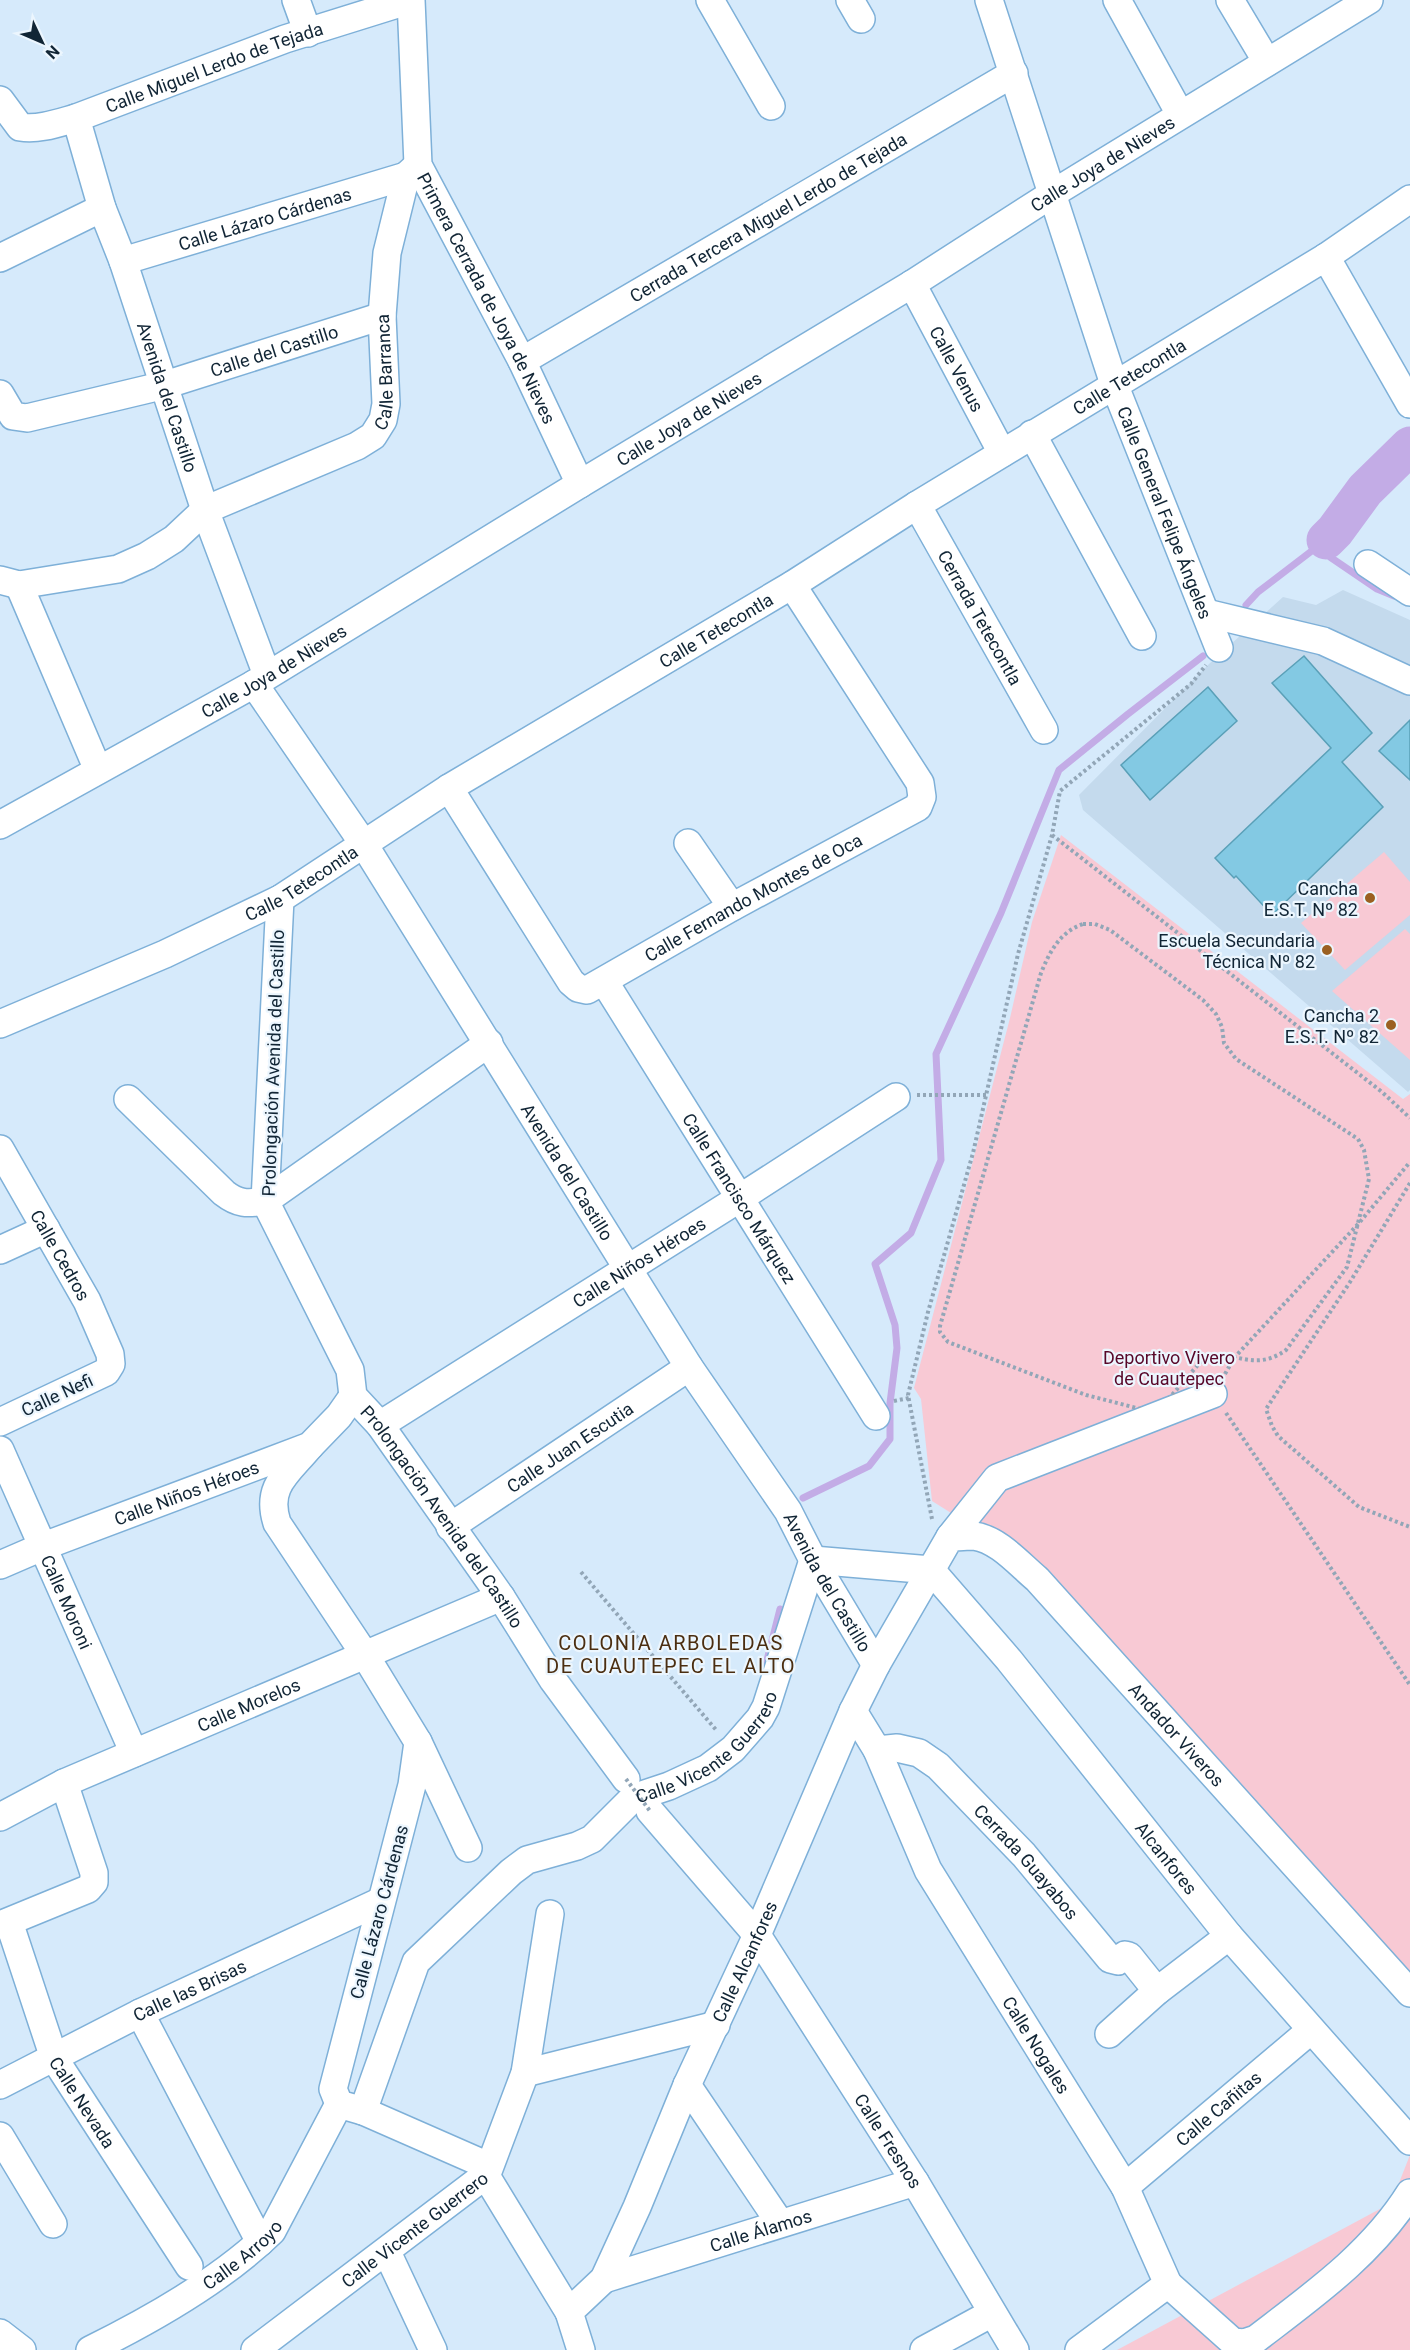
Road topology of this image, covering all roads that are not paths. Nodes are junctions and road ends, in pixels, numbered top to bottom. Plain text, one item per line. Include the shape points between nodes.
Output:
1 (296, 0) edge
2 (410, 0) edge
3 (710, 0) edge
4 (989, 0) edge
5 (1117, 0) edge
6 (1230, 0) edge
7 (1369, 0) edge
8 (308, 33) junction
9 (1267, 62) junction
10 (1014, 73) junction
11 (0, 100) edge
12 (771, 106) dead end
13 (1180, 114) junction
14 (76, 117) junction
15 (412, 170) junction
16 (1052, 194) junction
17 (1410, 199) edge
18 (102, 208) junction
19 (1326, 257) junction
20 (0, 258) edge
21 (123, 261) junction
22 (912, 284) junction
23 (382, 316) junction
24 (522, 361) junction
25 (1114, 384) junction
26 (165, 385) junction
27 (1410, 404) edge
28 (7, 405) edge
29 (1032, 434) junction
30 (1002, 453) junction
31 (580, 484) junction
32 (917, 505) junction
33 (205, 510) junction
34 (1368, 564) dead end
35 (10, 582) edge
36 (792, 585) junction
37 (1410, 592) edge
38 (1206, 613) junction
39 (1142, 636) dead end
40 (1219, 648) road end
41 (261, 680) junction
42 (1410, 681) edge
43 (1044, 730) dead end
44 (98, 771) junction
45 (449, 788) junction
46 (0, 825) edge
47 (363, 843) junction
48 (688, 843) dead end
49 (280, 899) junction
50 (732, 907) junction
51 (591, 985) junction
52 (0, 1024) edge
53 (489, 1043) junction
54 (906, 1096) road end
55 (128, 1099) dead end
56 (0, 1149) edge
57 (740, 1198) junction
58 (265, 1201) junction
59 (46, 1229) junction
60 (0, 1250) edge
61 (627, 1267) junction
62 (111, 1364) joint
63 (689, 1367) junction
64 (1213, 1394) road end
65 (352, 1396) junction
66 (876, 1416) dead end
67 (0, 1422) edge
68 (380, 1425) junction
69 (310, 1446) junction
70 (0, 1450) edge
71 (450, 1527) junction
72 (950, 1537) junction
73 (44, 1546) junction
74 (813, 1560) junction
75 (0, 1565) edge
76 (931, 1570) junction
77 (501, 1597) junction
78 (365, 1655) junction
79 (876, 1665) junction
80 (853, 1710) junction
81 (418, 1742) junction
82 (877, 1750) junction
83 (134, 1753) junction
84 (626, 1779) road end
85 (64, 1783) junction
86 (650, 1811) road end
87 (0, 1817) edge
88 (468, 1848) dead end
89 (381, 1901) junction
90 (550, 1914) dead end
91 (4, 1924) edge
92 (757, 1935) junction
93 (1229, 1936) junction
94 (416, 1962) joint
95 (1158, 1990) junction
96 (1410, 1993) edge
97 (140, 2013) junction
98 (717, 2025) junction
99 (1311, 2030) junction
100 (1108, 2034) dead end
101 (54, 2058) junction
102 (525, 2073) junction
103 (0, 2085) edge
104 (687, 2085) junction
105 (351, 2108) junction
106 (0, 2136) edge
107 (1410, 2141) edge
108 (487, 2174) junction
109 (915, 2182) junction
110 (1125, 2187) junction
111 (1410, 2193) edge
112 (780, 2223) junction
113 (53, 2224) dead end
114 (261, 2242) junction
115 (387, 2252) junction
116 (189, 2266) dead end
117 (604, 2279) junction
118 (1168, 2284) junction
119 (569, 2312) junction
120 (992, 2313) junction
121 (0, 2332) edge
122 (22, 2350) edge
123 (90, 2350) edge
124 (255, 2350) edge
125 (433, 2350) edge
126 (581, 2350) edge
127 (924, 2350) edge
128 (1015, 2350) edge
129 (1079, 2350) edge

1 - 8 street
2 - 8 street, Calle Miguel Lerdo de Tejada
2 - 15 street, Primera Cerrada de Joya de Nieves
3 - 12 street
4 - 10 street, Calle General Felipe Ángeles
5 - 13 street
6 - 9 street
7 - 9 street, Calle Joya de Nieves
8 - 14 street, Calle Miguel Lerdo de Tejada
9 - 13 street, Calle Joya de Nieves
10 - 16 street, Calle General Felipe Ángeles
10 - 24 street, Cerrada Tercera Miguel Lerdo de Tejada
11 - 14 street, Calle Miguel Lerdo de Tejada via 20,127 31,129
13 - 16 street, Calle Joya de Nieves
14 - 18 street, Avenida del Castillo
15 - 21 street, Calle Lázaro Cárdenas
15 - 23 street, Calle Barranca via 387,254
15 - 24 street, Primera Cerrada de Joya de Nieves
16 - 22 street, Calle Joya de Nieves
16 - 25 street, Calle General Felipe Ángeles
17 - 19 street, Calle Tetecontla
18 - 20 street
18 - 21 street, Avenida del Castillo
19 - 25 street, Calle Tetecontla
19 - 27 street
21 - 26 street, Avenida del Castillo
22 - 30 street, Calle Venus
22 - 31 street, Calle Joya de Nieves
23 - 26 street, Calle del Castillo
23 - 33 street, Calle Barranca via 386,404 383,420 373,436
24 - 31 street, Primera Cerrada de Joya de Nieves
25 - 29 street, Calle Tetecontla
25 - 38 street, Calle General Felipe Ángeles
26 - 28 street, Calle del Castillo via 27,418
26 - 33 street, Avenida del Castillo
29 - 30 street, Calle Tetecontla
29 - 39 street
30 - 32 street, Calle Tetecontla
31 - 41 street, Calle Joya de Nieves
32 - 36 street, Calle Tetecontla
32 - 43 street, Cerrada Tetecontla
33 - 35 street via 174,539 118,569
33 - 41 street, Avenida del Castillo
34 - 37 street
35 - 44 street
36 - 45 street, Calle Tetecontla
36 - 50 street, Calle Fernando Montes de Oca via 920,783 922,797 918,807
38 - 40 street, Calle General Felipe Ángeles
38 - 42 street via 1323,641
41 - 44 street, Calle Joya de Nieves
41 - 47 street, Avenida del Castillo
44 - 46 street, Calle Joya de Nieves
45 - 47 street, Calle Tetecontla
45 - 51 street, Calle Francisco Márquez via 571,982
47 - 49 street, Calle Tetecontla
47 - 53 street, Avenida del Castillo
48 - 50 street
49 - 52 street, Calle Tetecontla via 165,954
49 - 58 street, Prolongación Avenida del Castillo
50 - 51 street, Calle Fernando Montes de Oca
51 - 57 street, Calle Francisco Márquez
53 - 58 street
53 - 61 street, Avenida del Castillo
54 - 57 street, Calle Niños Héroes
55 - 58 street via 235,1201
56 - 59 street, Calle Cedros
57 - 61 street, Calle Niños Héroes
57 - 66 street, Calle Francisco Márquez
58 - 65 street, Prolongación Avenida del Castillo via 350,1370
59 - 60 street
59 - 62 street, Calle Cedros via 87,1301
61 - 63 street, Avenida del Castillo
61 - 68 street, Calle Niños Héroes
62 - 67 street, Calle Nefi via 106,1372
63 - 71 street, Calle Juan Escutia
63 - 74 street, Avenida del Castillo via 788,1511
64 - 72 street via 997,1478
65 - 68 street, Prolongación Avenida del Castillo
65 - 69 street, Calle Niños Héroes
68 - 71 street, Prolongación Avenida del Castillo
69 - 73 street, Calle Niños Héroes
69 - 78 street via 275,1490 272,1507 277,1523
70 - 73 street, Calle Moroni
71 - 77 street, Prolongación Avenida del Castillo
72 - 76 street
72 - 96 street, Andador Viveros via 975,1536 986,1540 1007,1552 1037,1579
73 - 75 street, Calle Niños Héroes
73 - 83 street, Calle Moroni
74 - 76 street
74 - 79 street, Avenida del Castillo
74 - 94 street, Calle Vicente Guerrero via 766,1707 733,1749 708,1768 633,1798 592,1839 527,1860
76 - 79 street, Calle Alcanfores
76 - 93 street, Alcanfores via 1009,1660
77 - 78 street, Calle Morelos
77 - 84 street, Prolongación Avenida del Castillo via 553,1680
78 - 81 street
78 - 83 street, Calle Morelos
79 - 80 street, Calle Alcanfores
80 - 82 street, Calle Nogales
80 - 92 street, Calle Alcanfores
81 - 88 street
81 - 89 street, Calle Lázaro Cárdenas via 412,1785
82 - 95 street, Cerrada Guayabos via 897,1748 919,1753 938,1766 1024,1856 1110,1959 1118,1961 1129,1956
82 - 110 street, Calle Nogales via 928,1870
83 - 85 street, Calle Morelos
85 - 87 street, Calle Morelos
85 - 91 street via 94,1882 88,1889
86 - 92 street
89 - 97 street, Calle las Brisas
89 - 105 street, Calle Lázaro Cárdenas via 333,2089
90 - 102 street, Calle Vicente Guerrero
91 - 101 street, Calle Nevada
92 - 98 street, Calle Alcanfores
92 - 109 street, Calle Fresnos
93 - 95 street
93 - 99 street, Alcanfores
94 - 105 street, Calle Arroyo
95 - 100 street
97 - 101 street, Calle las Brisas
97 - 114 street
98 - 102 street
98 - 104 street, Calle Alcanfores
99 - 107 street, Alcanfores
99 - 110 street, Calle Cañitas
101 - 103 street, Calle las Brisas
101 - 116 street, Calle Nevada
102 - 108 street, Calle Vicente Guerrero
104 - 112 street
104 - 117 street, Calle Alcanfores
105 - 108 street via 465,2155 477,2161
105 - 114 street, Calle Arroyo
106 - 113 street
108 - 115 street, Calle Vicente Guerrero
108 - 119 street
109 - 112 street, Calle Álamos
109 - 120 street, Calle Fresnos
110 - 118 street, Calle Nogales
111 - 118 street via 1362,2253 1256,2339 1233,2342
112 - 117 street, Calle Álamos
114 - 123 street, Calle Arroyo via 141,2325
115 - 124 street, Calle Vicente Guerrero
115 - 125 street
117 - 119 street, Calle Alcanfores
118 - 129 street
119 - 126 street
120 - 127 street
120 - 128 street, Calle Fresnos
121 - 122 street

